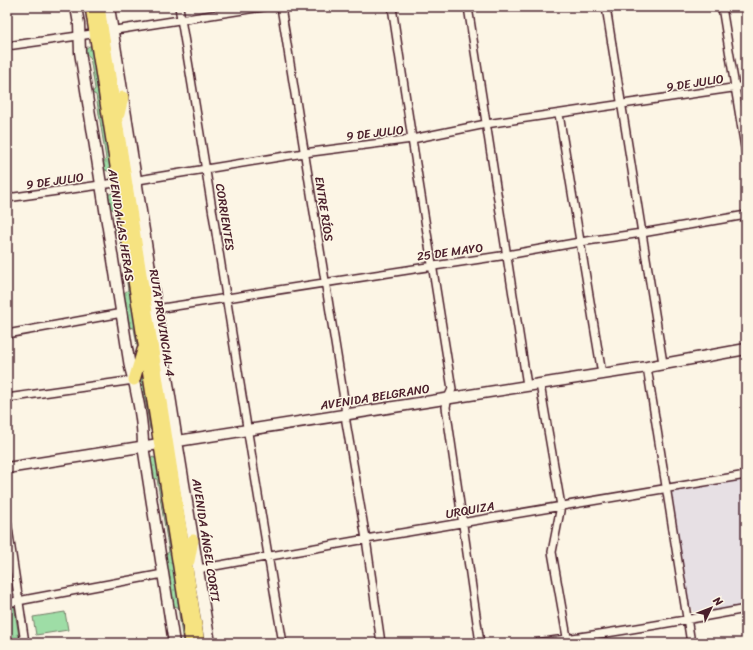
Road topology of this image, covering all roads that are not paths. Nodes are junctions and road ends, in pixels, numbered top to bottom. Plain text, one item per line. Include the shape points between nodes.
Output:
1 (76, 7) edge
2 (91, 7) edge
3 (99, 7) edge
4 (109, 7) edge
5 (179, 7) edge
6 (263, 7) edge
7 (281, 7) edge
8 (392, 7) edge
9 (468, 7) edge
10 (606, 7) edge
11 (722, 7) edge
12 (182, 20) junction
13 (104, 32) junction
14 (79, 36) junction
15 (7, 46) edge
16 (746, 86) edge
17 (735, 88) junction
18 (123, 97) junction
19 (622, 105) junction
20 (559, 114) junction
21 (117, 121) junction
22 (486, 124) junction
23 (412, 139) junction
24 (304, 153) junction
25 (746, 154) edge
26 (206, 169) junction
27 (127, 181) junction
28 (102, 185) junction
29 (7, 198) edge
30 (746, 215) edge
31 (642, 233) junction
32 (580, 242) junction
33 (507, 255) junction
34 (432, 266) junction
35 (326, 283) junction
36 (226, 298) junction
37 (156, 309) junction
38 (122, 313) junction
39 (7, 334) edge
40 (144, 345) junction
41 (746, 349) edge
42 (664, 363) junction
43 (647, 367) junction
44 (602, 374) junction
45 (134, 380) junction
46 (540, 384) junction
47 (527, 386) junction
48 (7, 398) edge
49 (448, 398) junction
50 (345, 414) junction
51 (247, 430) junction
52 (168, 442) junction
53 (142, 446) junction
54 (7, 468) edge
55 (746, 475) edge
56 (666, 488) junction
57 (561, 506) junction
58 (7, 521) edge
59 (463, 523) junction
60 (366, 539) junction
61 (193, 540) joint
62 (268, 557) junction
63 (193, 569) junction
64 (163, 574) junction
65 (18, 601) junction
66 (7, 603) edge
67 (746, 608) edge
68 (687, 620) junction
69 (567, 641) edge
70 (25, 643) edge
71 (174, 643) edge
72 (191, 643) edge
73 (199, 643) edge
74 (210, 643) edge
75 (283, 643) edge
76 (382, 643) edge
77 (480, 643) edge
78 (536, 643) edge
79 (691, 643) edge

1 - 14 main road, AVENIDA LAS HERAS
2 - 13 main road, RUTA PROVINCIAL 4
3 - 13 main road, RUTA PROVINCIAL 4
4 - 13 main road, AVENIDA LAS HERAS
5 - 12 street, CORRIENTES
6 - 12 street
7 - 24 street, ENTRE RÍOS
8 - 23 street
9 - 22 street
10 - 19 street
11 - 17 street
12 - 13 street
12 - 26 street, CORRIENTES
13 - 14 street
13 - 18 main road, AVENIDA LAS HERAS
13 - 21 main road, RUTA PROVINCIAL 4
13 - 27 main road, RUTA PROVINCIAL 4
14 - 15 street
14 - 28 main road, AVENIDA LAS HERAS
16 - 17 street, 9 DE JULIO
17 - 19 street, 9 DE JULIO
17 - 25 street
18 - 21 main road
18 - 27 main road, AVENIDA LAS HERAS
19 - 20 street, 9 DE JULIO
19 - 31 street
20 - 22 street, 9 DE JULIO
20 - 32 street
21 - 27 main road, RUTA PROVINCIAL 4
22 - 23 street, 9 DE JULIO
22 - 33 street
23 - 24 street, 9 DE JULIO
23 - 34 street
24 - 26 street, 9 DE JULIO
24 - 35 street, ENTRE RÍOS
26 - 27 street, 9 DE JULIO
26 - 36 street, CORRIENTES
27 - 28 street, 9 DE JULIO
27 - 37 main road, AVENIDA LAS HERAS
27 - 40 main road, RUTA PROVINCIAL 4
27 - 52 main road, RUTA PROVINCIAL 4
28 - 29 street, 9 DE JULIO
28 - 38 main road, AVENIDA LAS HERAS
30 - 31 street, 25 DE MAYO
31 - 32 street, 25 DE MAYO
31 - 42 street
32 - 33 street, 25 DE MAYO
32 - 44 street
33 - 34 street, 25 DE MAYO
33 - 47 street
34 - 35 street, 25 DE MAYO
34 - 49 street via 452,389
35 - 36 street, 25 DE MAYO
35 - 50 street, ENTRE RÍOS
36 - 37 street, 25 DE MAYO
36 - 51 street, CORRIENTES
37 - 52 main road, AVENIDA LAS HERAS
38 - 39 street
38 - 45 main road, AVENIDA LAS HERAS
40 - 45 main road
40 - 52 main road, RUTA PROVINCIAL 4
41 - 42 main road, AVENIDA BELGRANO
42 - 43 main road, AVENIDA BELGRANO
43 - 44 main road, AVENIDA BELGRANO
43 - 56 street
44 - 46 main road, AVENIDA BELGRANO
45 - 48 street
45 - 53 main road, AVENIDA LAS HERAS via 143,434
46 - 47 main road, AVENIDA BELGRANO
46 - 57 street
47 - 49 main road, AVENIDA BELGRANO
49 - 50 main road, AVENIDA BELGRANO
49 - 59 street via 446,407
50 - 51 main road, AVENIDA BELGRANO
50 - 60 street, ENTRE RÍOS
51 - 52 main road, AVENIDA BELGRANO
51 - 62 street, CORRIENTES
52 - 53 main road, AVENIDA BELGRANO
52 - 61 main road, AVENIDA ÁNGEL CORTI
52 - 63 main road, RUTA PROVINCIAL 4
52 - 72 main road, RUTA PROVINCIAL 4
53 - 54 main road, AVENIDA BELGRANO
53 - 64 main road
55 - 56 street, URQUIZA
56 - 57 street, URQUIZA
56 - 68 street
57 - 59 street, URQUIZA
57 - 69 street via 552,552
58 - 65 street
59 - 60 street, URQUIZA
59 - 77 street
60 - 62 street, URQUIZA
60 - 76 street, ENTRE RÍOS
61 - 63 main road
62 - 63 street, URQUIZA
62 - 75 street, CORRIENTES
63 - 73 main road, RUTA PROVINCIAL 4
63 - 74 main road, AVENIDA ÁNGEL CORTI
64 - 65 street
64 - 71 main road
65 - 66 street
65 - 70 street
67 - 68 street
68 - 69 street
68 - 79 street
69 - 78 street

